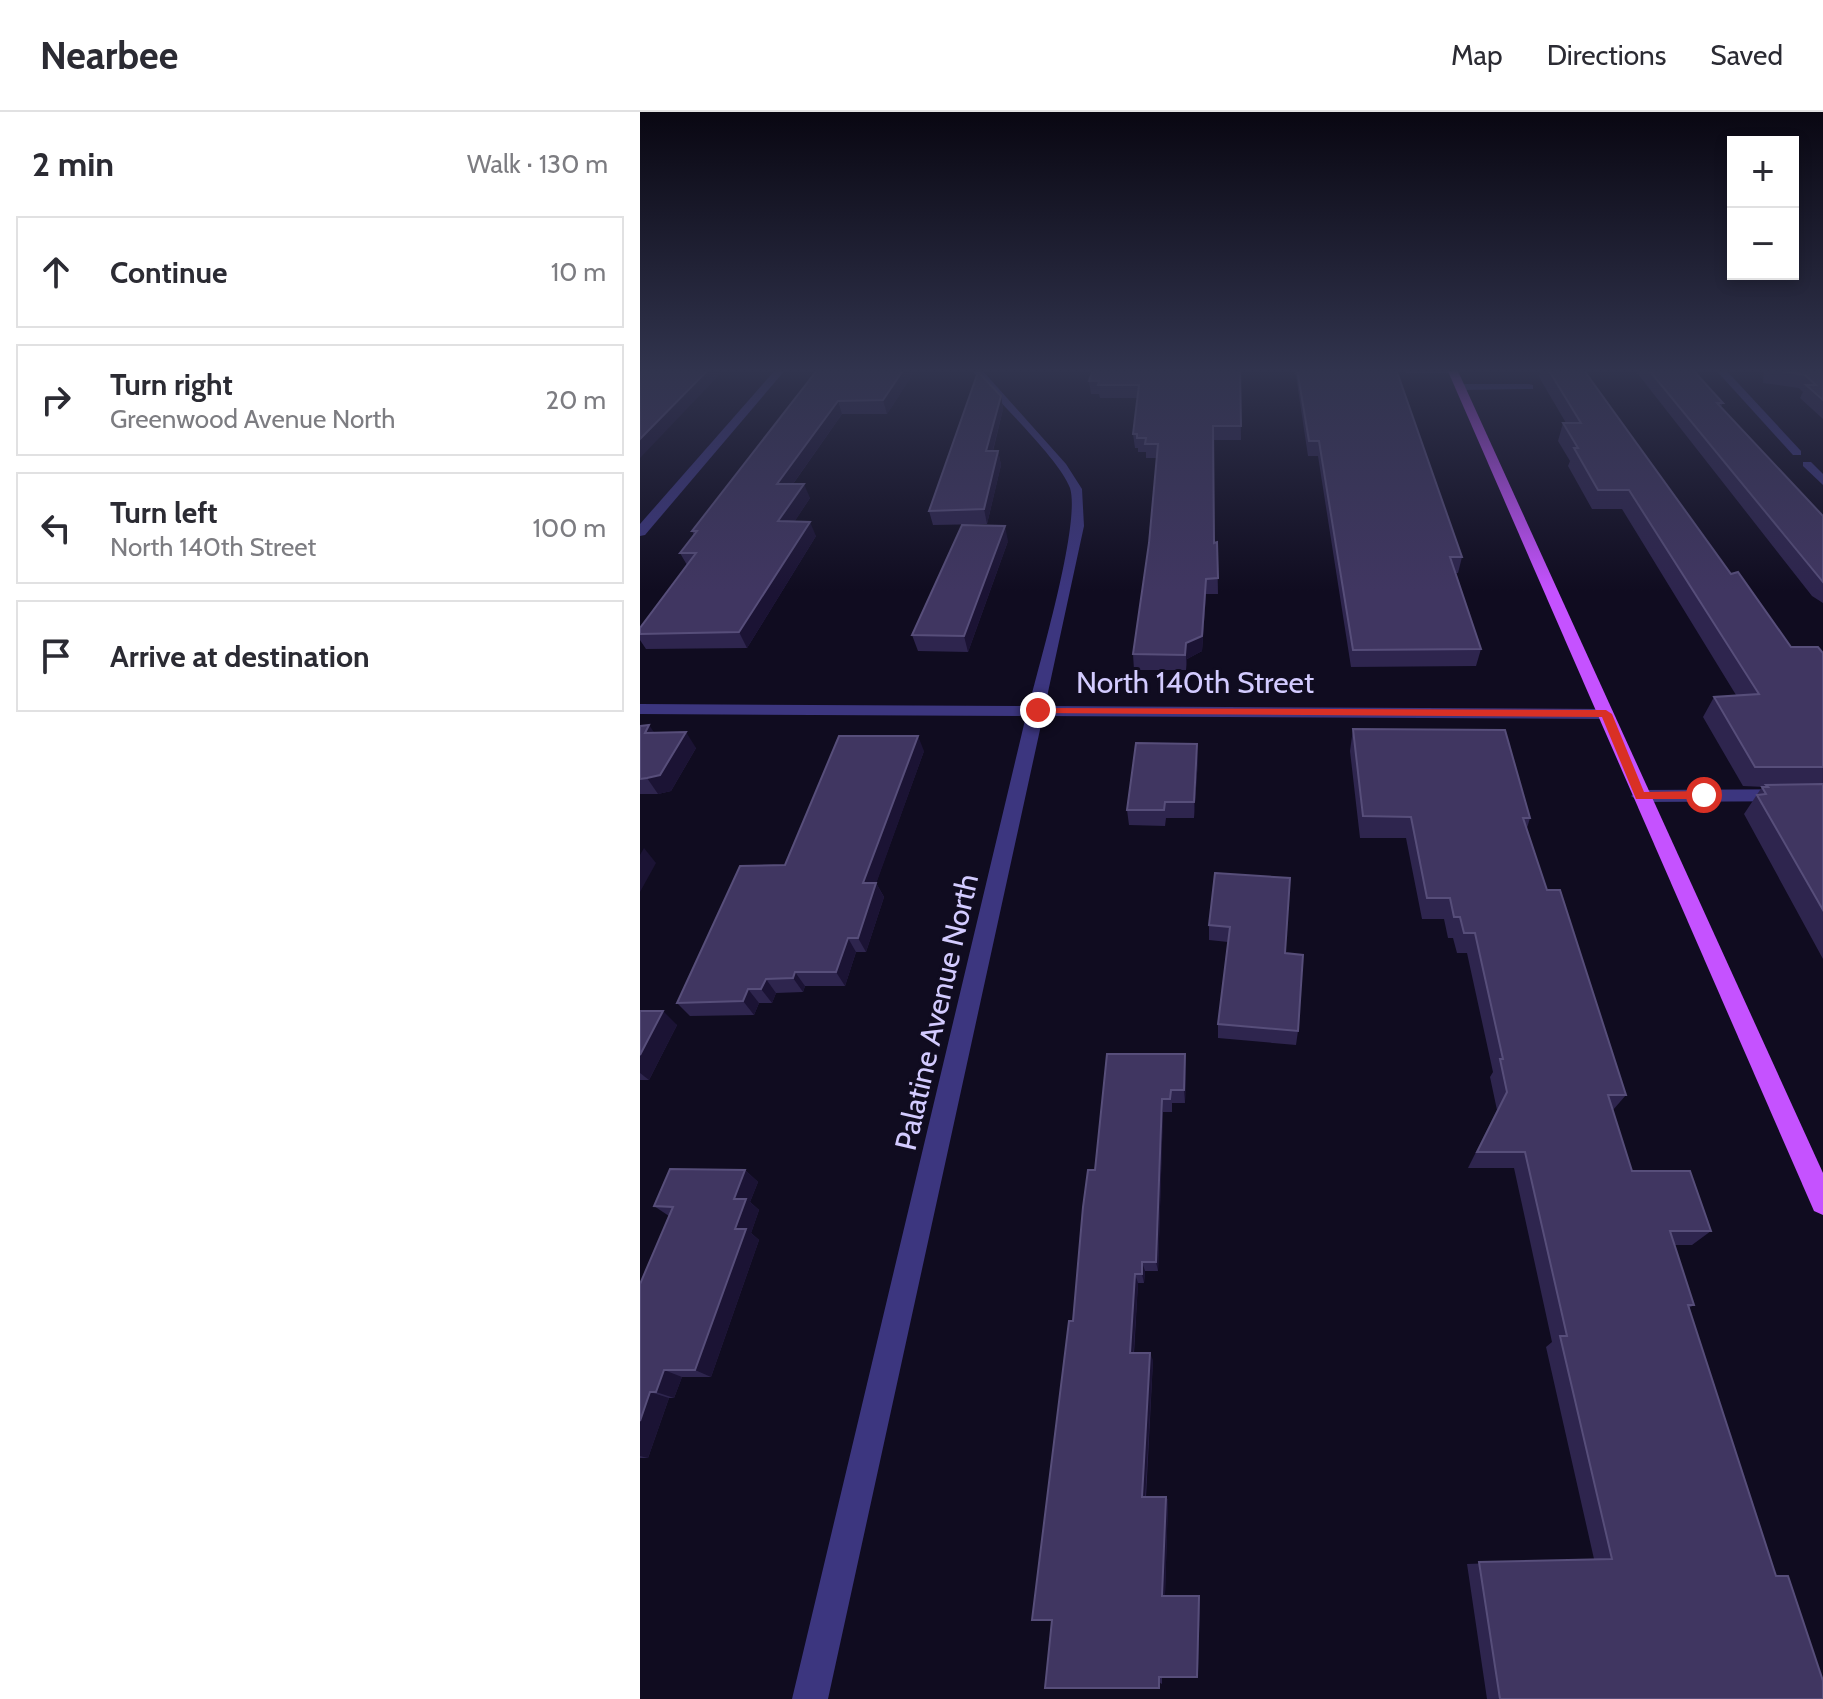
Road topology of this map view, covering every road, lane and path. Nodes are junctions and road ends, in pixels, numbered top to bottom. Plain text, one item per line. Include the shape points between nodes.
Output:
1 (717, 443) edge
2 (1042, 443) edge
3 (1485, 443) edge
4 (1788, 443) edge
5 (1797, 453) dead end
6 (1807, 464) dead end
7 (1823, 481) edge
8 (640, 532) edge
9 (640, 709) edge
10 (1038, 710) junction
11 (1606, 714) junction
12 (1823, 795) edge
13 (1640, 796) junction
14 (1823, 1202) edge
15 (810, 1699) edge

1 - 8 street
2 - 10 street, Palatine Avenue North via 1076,489 1078,526
3 - 11 main road
4 - 5 street
6 - 7 street
9 - 10 street, North 140th Street
10 - 11 street, North 140th Street
10 - 15 street, Palatine Avenue North
11 - 13 main road
12 - 13 street
13 - 14 main road

